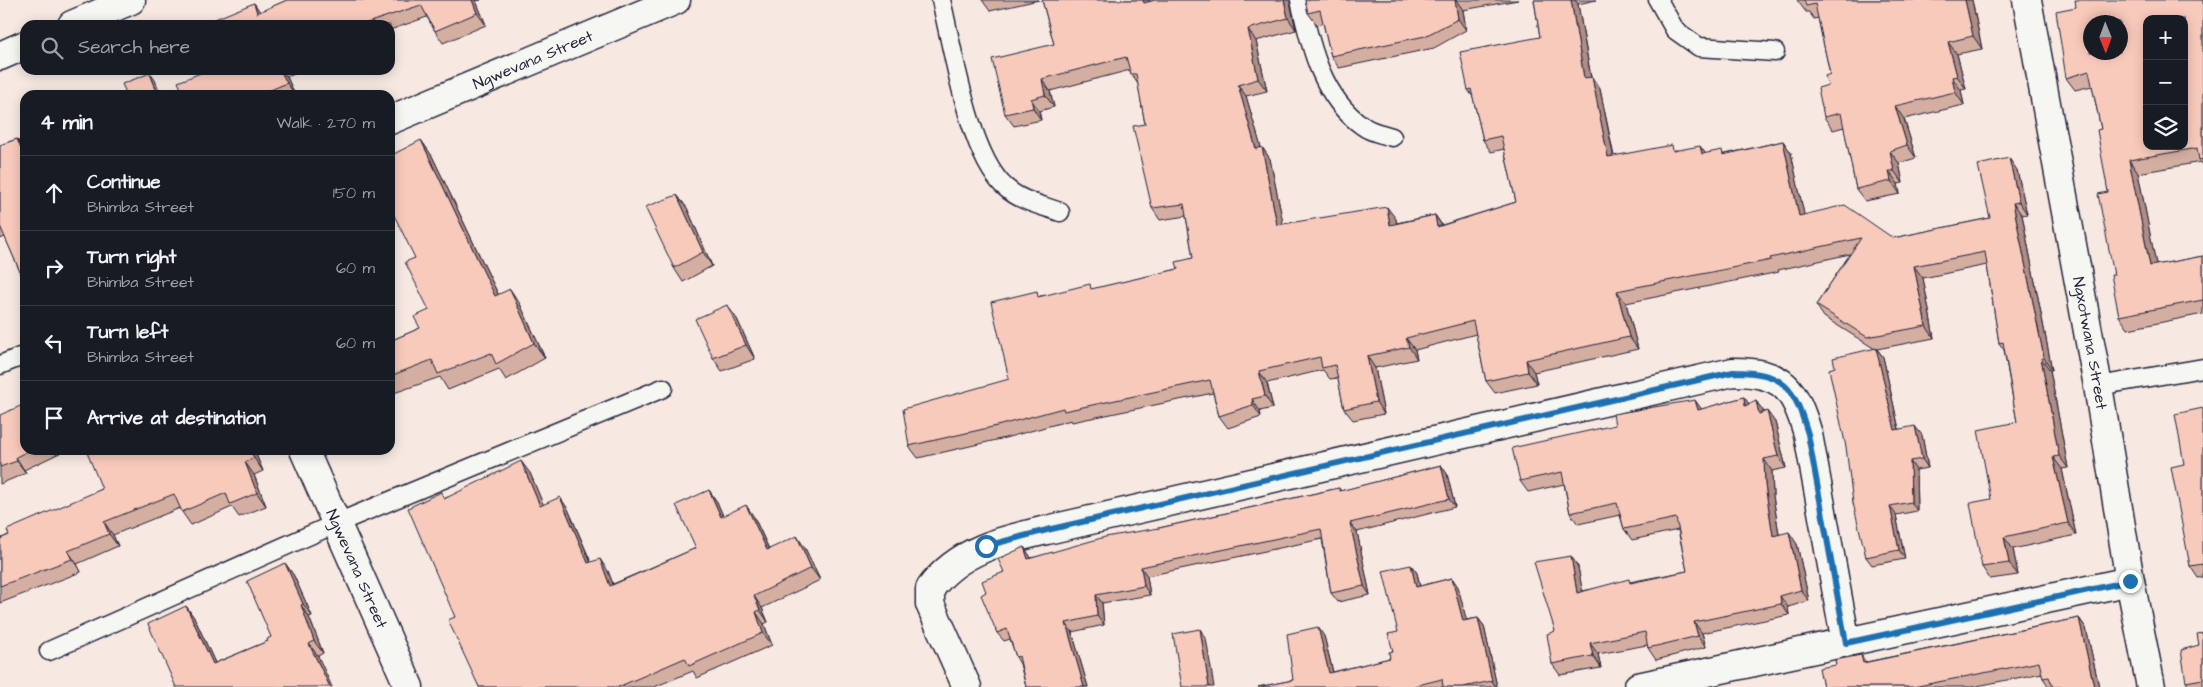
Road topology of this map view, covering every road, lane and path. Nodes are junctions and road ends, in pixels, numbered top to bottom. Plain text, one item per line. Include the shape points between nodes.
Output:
1 (131, 0) edge
2 (676, 0) edge
3 (941, 0) edge
4 (1300, 0) edge
5 (1658, 0) edge
6 (2027, 0) edge
7 (84, 20) edge
8 (20, 47) edge
9 (1775, 52) dead end
10 (0, 56) edge
11 (395, 118) edge
12 (1392, 137) dead end
13 (1060, 212) dead end
14 (20, 357) edge
15 (0, 365) edge
16 (2203, 368) edge
17 (2098, 386) junction
18 (663, 388) dead end
19 (306, 455) edge
20 (337, 523) junction
21 (2130, 581) junction
22 (1846, 643) junction
23 (49, 651) dead end
24 (409, 687) edge
25 (967, 687) edge
26 (1638, 687) edge
27 (2151, 687) edge

1 - 7 street
2 - 11 street, Ngwevana Street
3 - 13 lane via 976,142 992,175 1019,198
4 - 12 lane via 1309,41 1322,76 1334,96 1363,127
5 - 9 lane via 1675,30 1699,47
6 - 17 street, Ngxotwana Street
8 - 10 street
14 - 15 lane
16 - 17 lane
17 - 21 street, Ngxotwana Street
18 - 20 lane
19 - 20 street, Ngwevana Street
20 - 23 lane
20 - 24 street, Ngwevana Street
21 - 22 street
21 - 27 street, Ngxotwana Street
22 - 25 street via 1808,434 1799,404 1793,392 1770,376 1733,372 986,546 951,566 930,590 930,604
22 - 26 street

